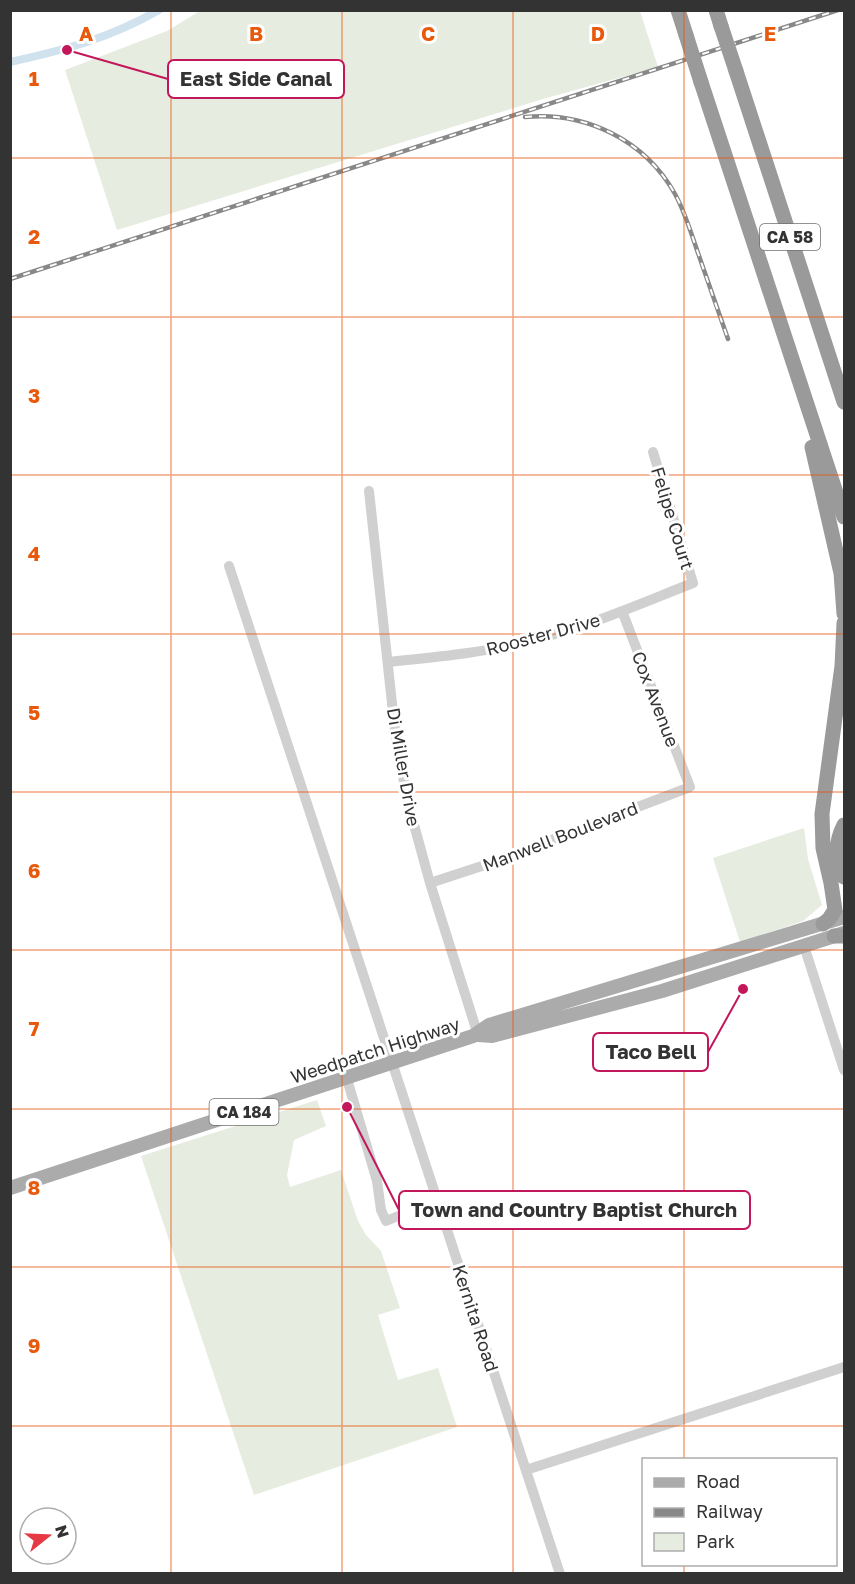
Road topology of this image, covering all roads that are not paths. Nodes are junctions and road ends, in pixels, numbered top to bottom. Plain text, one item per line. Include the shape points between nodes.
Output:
1 (678, 10) edge
2 (716, 10) edge
3 (818, 323) junction
4 (844, 393) edge
5 (844, 402) edge
6 (807, 405) junction
7 (653, 452) dead end
8 (369, 491) dead end
9 (844, 517) edge
10 (229, 566) dead end
11 (693, 584) joint
12 (622, 611) junction
13 (844, 614) edge
14 (844, 623) edge
15 (388, 662) junction
16 (690, 787) joint
17 (844, 825) edge
18 (838, 880) edge
19 (430, 883) junction
20 (844, 916) edge
21 (823, 924) junction
22 (841, 935) edge
23 (804, 946) junction
24 (478, 1035) junction
25 (392, 1063) junction
26 (844, 1070) edge
27 (347, 1079) junction
28 (10, 1188) edge
29 (437, 1200) junction
30 (844, 1367) edge
31 (526, 1470) junction
32 (560, 1574) edge

1 - 6 highway, CA 58, bridge
2 - 3 highway, CA 58, bridge
3 - 4 highway
3 - 5 highway, CA 58
6 - 9 highway, CA 58
6 - 13 highway via 810,440 841,573
7 - 11 street, Felipe Court
8 - 15 street, Di Miller Drive
10 - 25 street, Kernita Road
11 - 12 street, Rooster Drive
12 - 15 street, Rooster Drive via 529,641 465,654
12 - 16 street, Cox Avenue
14 - 18 highway via 822,814 822,848
15 - 19 street, Di Miller Drive via 401,765
16 - 19 street, Manwell Boulevard
17 - 18 highway via 837,855
18 - 20 highway
18 - 21 highway via 835,910
19 - 24 street, Di Miller Drive
20 - 21 main road, Weedpatch Highway / CA 184
21 - 24 main road, Weedpatch Highway / CA 184 via 520,1015 489,1025
22 - 23 main road, Weedpatch Highway / CA 184
23 - 24 main road, Weedpatch Highway / CA 184 via 600,1009 492,1036
23 - 26 street
24 - 25 main road, Weedpatch Highway / CA 184
25 - 27 main road, Weedpatch Highway / CA 184
25 - 29 street, Kernita Road
27 - 28 main road, Weedpatch Highway / CA 184
27 - 29 street via 386,1221
29 - 31 street, Kernita Road
30 - 31 street
31 - 32 street, Kernita Road

